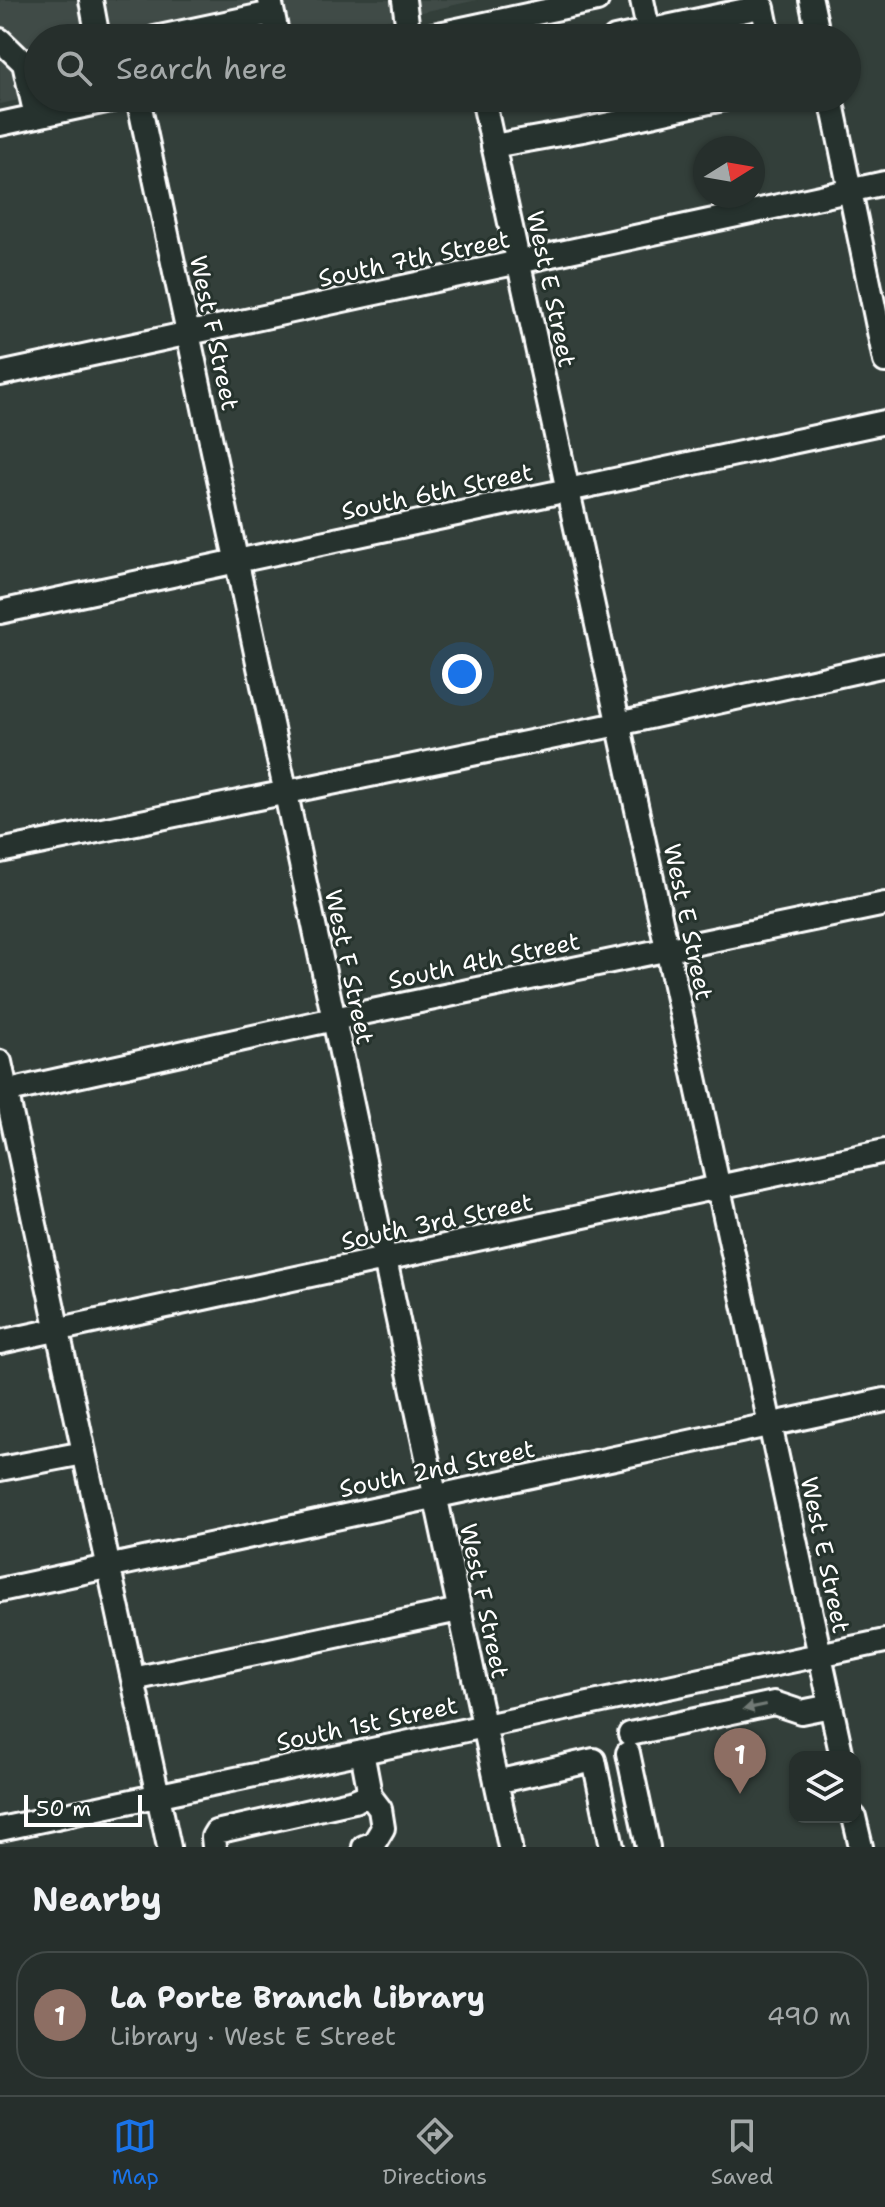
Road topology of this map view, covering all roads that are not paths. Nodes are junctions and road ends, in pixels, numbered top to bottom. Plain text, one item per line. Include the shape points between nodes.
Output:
1 (91, 0) edge
2 (404, 0) edge
3 (597, 0) edge
4 (642, 0) edge
5 (811, 0) edge
6 (271, 7) edge
7 (95, 24) edge
8 (207, 24) edge
9 (407, 24) edge
10 (504, 24) edge
11 (647, 24) edge
12 (690, 24) edge
13 (766, 24) edge
14 (816, 24) edge
15 (0, 40) edge
16 (24, 56) edge
17 (36, 112) edge
18 (55, 112) edge
19 (141, 112) edge
20 (486, 112) edge
21 (664, 112) edge
22 (834, 112) edge
23 (36, 116) junction
24 (0, 124) edge
25 (493, 146) junction
26 (885, 183) edge
27 (850, 190) junction
28 (518, 263) junction
29 (188, 334) junction
30 (885, 361) edge
31 (0, 374) edge
32 (885, 422) edge
33 (568, 490) junction
34 (236, 563) junction
35 (0, 612) edge
36 (885, 665) edge
37 (618, 724) junction
38 (285, 791) junction
39 (0, 851) edge
40 (885, 904) edge
41 (667, 949) junction
42 (334, 1019) junction
43 (0, 1062) edge
44 (3, 1092) edge
45 (885, 1151) edge
46 (719, 1187) junction
47 (385, 1260) junction
48 (57, 1329) junction
49 (0, 1342) edge
50 (885, 1400) edge
51 (770, 1424) junction
52 (84, 1453) junction
53 (0, 1469) edge
54 (435, 1496) junction
55 (109, 1566) junction
56 (0, 1590) edge
57 (459, 1610) junction
58 (885, 1641) edge
59 (820, 1655) junction
60 (133, 1679) junction
61 (622, 1697) junction
62 (831, 1706) junction
63 (484, 1726) junction
64 (629, 1743) junction
65 (841, 1751) edge
66 (362, 1752) junction
67 (594, 1760) junction
68 (496, 1782) junction
69 (367, 1792) junction
70 (158, 1795) junction
71 (855, 1823) edge
72 (0, 1829) edge
73 (169, 1847) edge
74 (214, 1847) edge
75 (364, 1847) edge
76 (510, 1847) edge
77 (612, 1847) edge
78 (648, 1847) edge
79 (861, 1847) edge

1 - 7 street
2 - 9 street
3 - 10 street
4 - 11 street
5 - 14 street
6 - 8 street
12 - 13 street via 760,7
15 - 16 street
17 - 23 street
18 - 23 street
19 - 29 street, West F Street
20 - 25 street, West E Street
21 - 25 street
22 - 27 street
23 - 24 street
25 - 28 street, West E Street
26 - 27 street, South 7th Street
27 - 28 street, South 7th Street
27 - 30 street
28 - 29 street, South 7th Street
28 - 33 street, West E Street
29 - 31 street, South 7th Street
29 - 34 street, West F Street
32 - 33 street, South 6th Street
33 - 34 street, South 6th Street
33 - 37 street, West E Street
34 - 35 street, South 6th Street
34 - 38 street, West F Street
36 - 37 street
37 - 38 street
37 - 41 street, West E Street
38 - 39 street
38 - 42 street, West F Street
40 - 41 street, South 4th Street
41 - 42 street, South 4th Street
41 - 46 street, West E Street
42 - 44 street, South 4th Street
42 - 47 street, West F Street
43 - 44 street
44 - 48 street
45 - 46 street, South 3rd Street
46 - 47 street, South 3rd Street
46 - 51 street, West E Street
47 - 48 street, South 3rd Street
47 - 54 street, West F Street
48 - 49 street, South 3rd Street
48 - 52 street
50 - 51 street, South 2nd Street
51 - 54 street, South 2nd Street
51 - 59 street, West E Street
52 - 53 street
52 - 55 street
54 - 55 street, South 2nd Street
54 - 57 street, West F Street
55 - 56 street, South 2nd Street
55 - 60 street
57 - 60 street
57 - 63 street, West F Street
58 - 59 street, South 1st Street
59 - 61 street, South 1st Street
59 - 62 street, West E Street
60 - 70 street
61 - 63 street, South 1st Street
61 - 64 street
62 -> 64 street via 801,1712 774,1703
62 - 65 street, West E Street
63 - 66 street, South 1st Street
63 - 68 street, West F Street
64 - 67 street
64 - 78 street
66 - 69 street
66 - 70 street, South 1st Street
67 - 68 street
67 - 77 street
68 - 76 street, West F Street
69 - 74 street via 354,1801 216,1832
69 - 75 street via 380,1809 383,1828 374,1843
70 - 72 street, South 1st Street
70 - 73 street
71 - 79 street

